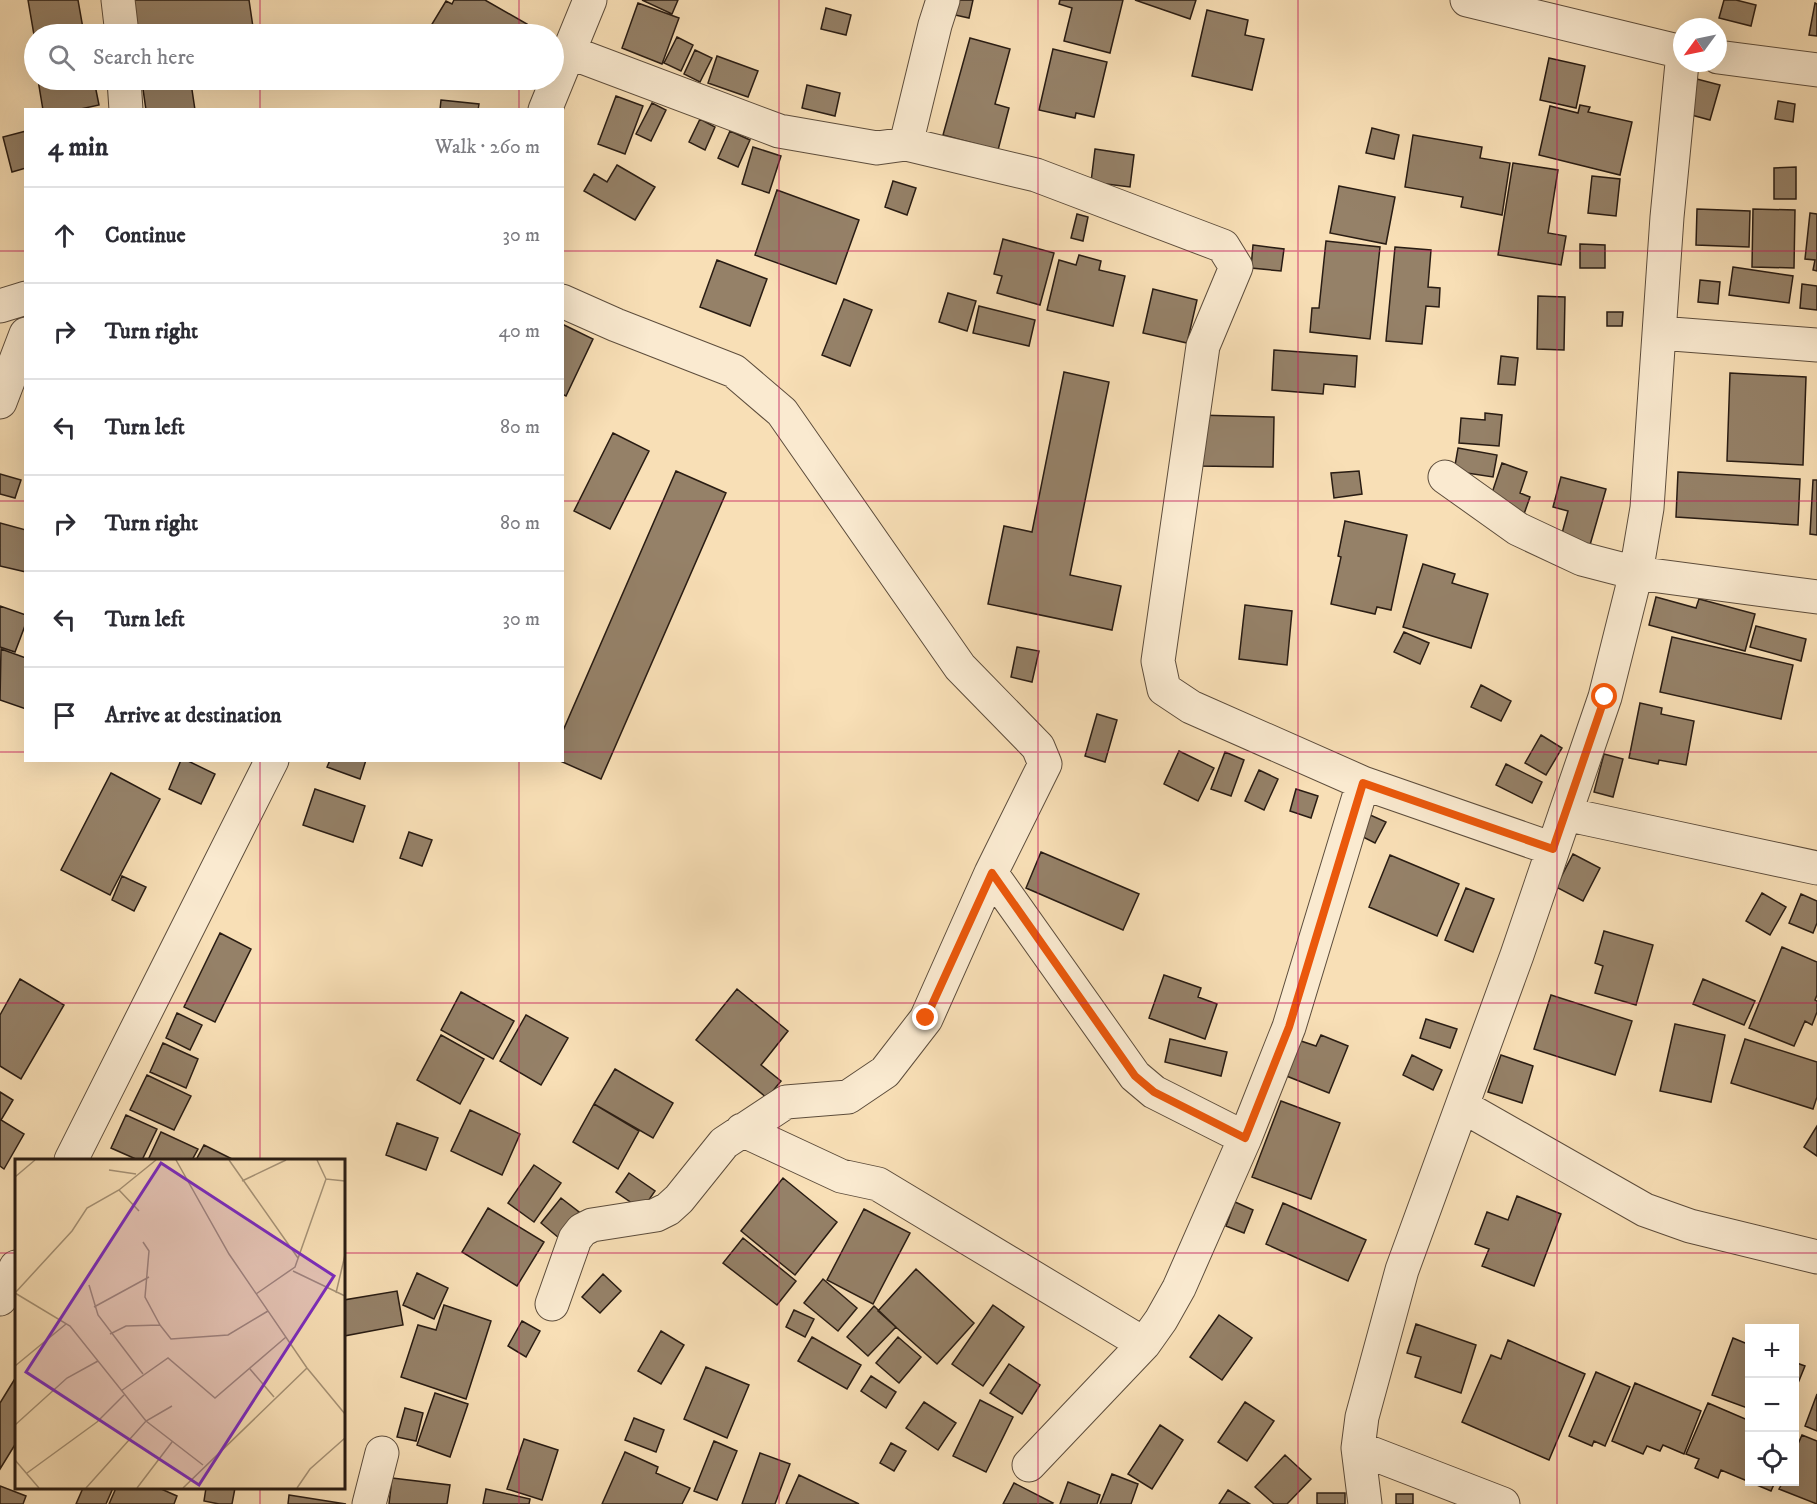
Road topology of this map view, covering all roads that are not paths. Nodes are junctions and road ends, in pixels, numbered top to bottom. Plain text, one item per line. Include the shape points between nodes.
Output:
1 (118, 0) edge
2 (590, 0) edge
3 (943, 0) edge
4 (1467, 0) edge
5 (121, 24) edge
6 (1673, 50) edge
7 (569, 52) junction
8 (1727, 58) edge
9 (564, 64) edge
10 (1817, 70) edge
11 (1681, 72) edge
12 (125, 90) edge
13 (553, 90) edge
14 (126, 108) edge
15 (546, 108) edge
16 (906, 144) junction
17 (24, 299) edge
18 (564, 302) edge
19 (0, 306) edge
20 (1659, 333) junction
21 (24, 339) edge
22 (1817, 345) edge
23 (0, 402) edge
24 (1445, 477) dead end
25 (1636, 573) junction
26 (1817, 597) edge
27 (271, 762) edge
28 (1363, 783) junction
29 (1565, 814) junction
30 (1553, 849) junction
31 (1817, 868) edge
32 (992, 873) junction
33 (1462, 1106) junction
34 (742, 1130) junction
35 (1245, 1138) junction
36 (72, 1159) edge
37 (1817, 1257) edge
38 (15, 1269) edge
39 (0, 1299) edge
40 (552, 1304) dead end
41 (1144, 1344) junction
42 (1358, 1448) junction
43 (382, 1453) dead end
44 (1029, 1465) dead end
45 (369, 1504) edge
46 (1365, 1504) edge
47 (1503, 1504) edge

1 - 5 street
2 - 7 street
3 - 16 street
4 - 6 street
7 - 9 street
7 - 16 street via 779,131 877,147
8 - 10 street
11 - 20 street
12 - 14 street
13 - 15 street
16 - 28 street via 1036,175 1223,246 1236,267 1203,346 1158,661 1164,689 1191,707
17 - 19 street
18 - 32 street via 734,371 782,412 960,667 1038,747 1045,764
20 - 22 street
20 - 25 street via 1647,508
21 - 23 street
24 - 25 street via 1518,529 1582,559
25 - 26 street
25 - 29 street via 1605,697
27 - 36 street
28 - 30 street
28 - 35 street via 1289,1027
29 - 30 street
29 - 31 street
30 - 33 street
32 - 34 street via 926,1018 885,1072 848,1097 786,1102
32 - 35 street via 1135,1076 1154,1092
33 - 37 street via 1645,1210 1690,1226
33 - 42 street via 1402,1270 1362,1418
34 - 40 street via 724,1143 668,1209 582,1230 575,1239
34 - 41 street via 841,1176 878,1184
35 - 41 street via 1179,1288
38 - 39 street
41 - 44 street
42 - 46 street
42 - 47 street
43 - 45 street

